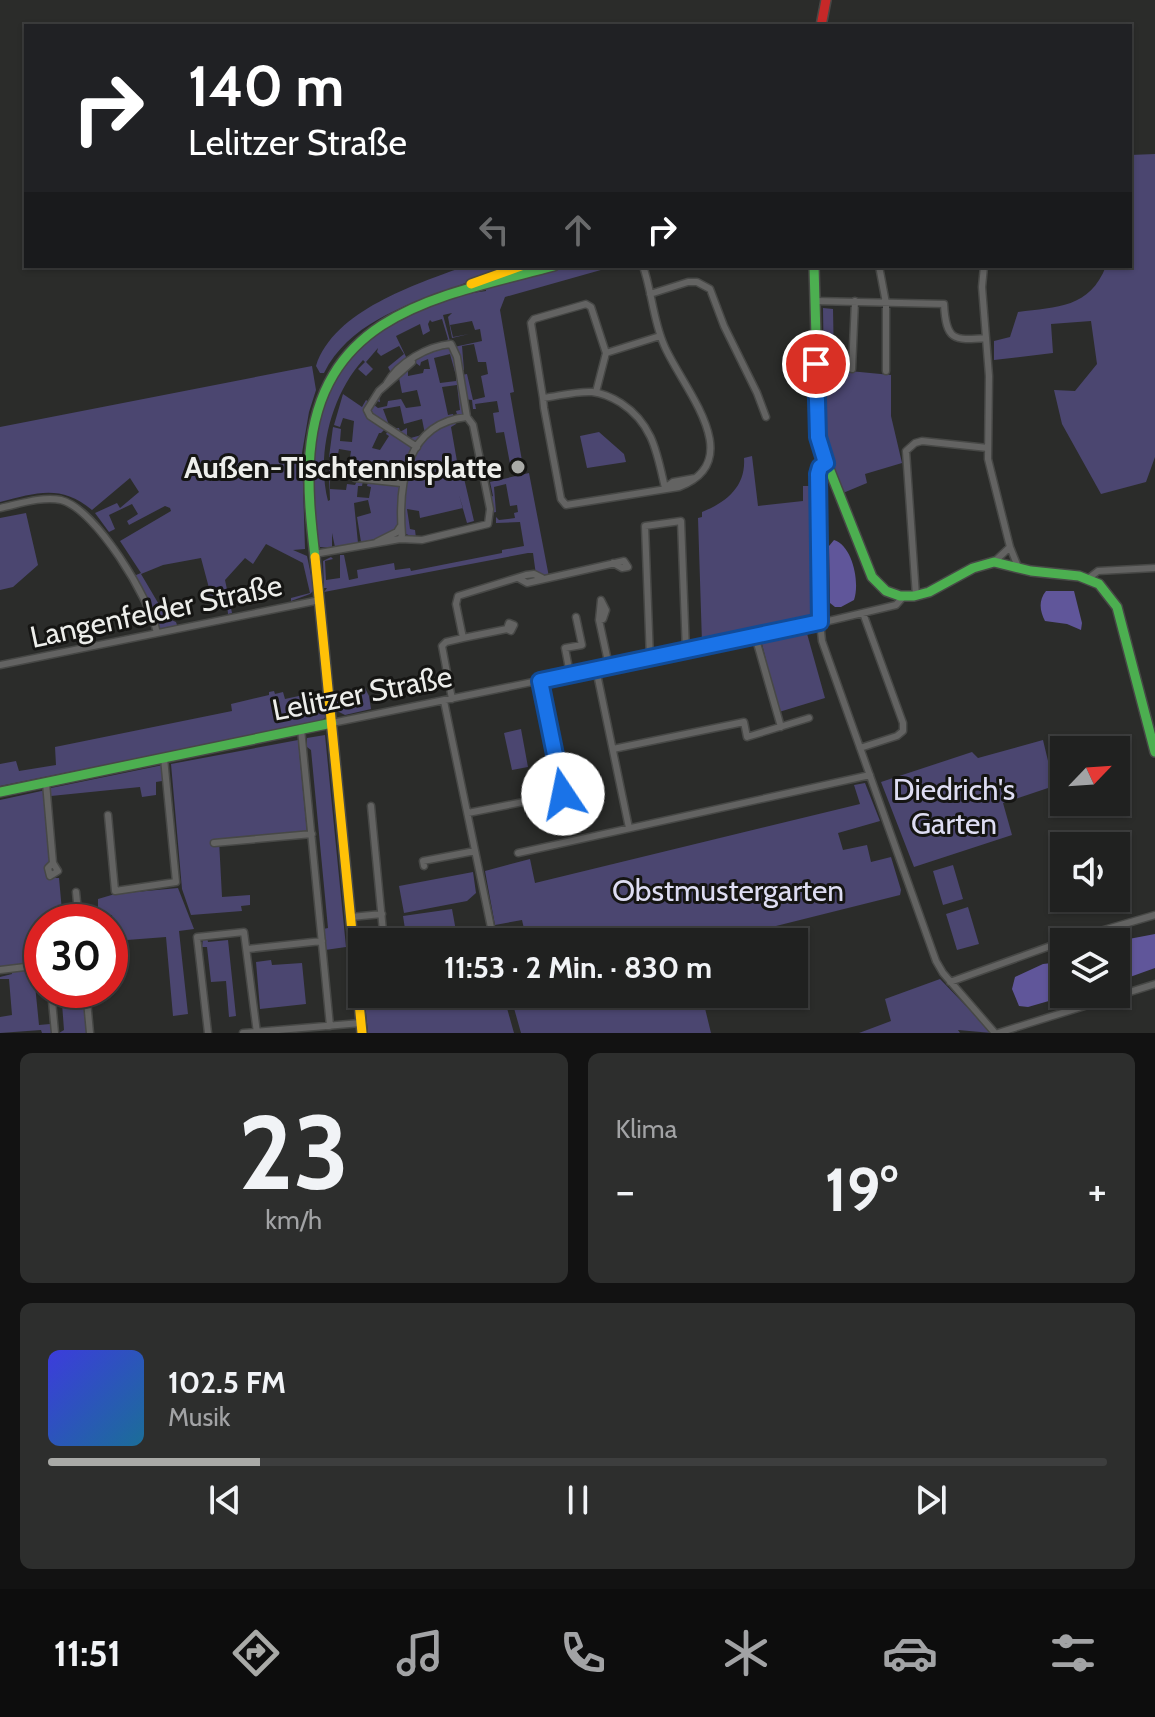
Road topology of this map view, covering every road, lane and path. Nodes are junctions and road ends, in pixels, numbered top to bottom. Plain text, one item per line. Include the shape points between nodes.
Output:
1 (826, 0) edge
2 (821, 24) edge
3 (516, 268) edge
4 (547, 268) edge
5 (644, 268) edge
6 (814, 268) edge
7 (879, 268) edge
8 (984, 268) edge
9 (650, 294) junction
10 (435, 299) junction
11 (815, 301) junction
12 (855, 301) junction
13 (886, 303) junction
14 (660, 336) junction
15 (986, 338) junction
16 (606, 353) junction
17 (852, 369) dead end
18 (886, 371) dead end
19 (596, 392) junction
20 (543, 398) junction
21 (467, 417) junction
22 (766, 417) dead end
23 (417, 447) junction
24 (988, 448) junction
25 (826, 463) junction
26 (355, 478) dead end
27 (401, 483) junction
28 (665, 488) junction
29 (0, 508) edge
30 (401, 524) junction
31 (399, 535) junction
32 (411, 538) junction
33 (1010, 547) junction
34 (314, 554) junction
35 (994, 562) junction
36 (613, 563) dead end
37 (1018, 567) junction
38 (1155, 568) edge
39 (1103, 571) junction
40 (1089, 578) junction
41 (1103, 589) junction
42 (916, 596) junction
43 (903, 597) junction
44 (320, 600) junction
45 (863, 613) junction
46 (576, 617) dead end
47 (599, 620) dead end
48 (820, 622) junction
49 (507, 629) dead end
50 (157, 633) junction
51 (755, 636) junction
52 (463, 638) junction
53 (686, 652) junction
54 (650, 659) junction
55 (0, 665) edge
56 (609, 666) junction
57 (596, 669) junction
58 (570, 674) junction
59 (540, 681) junction
60 (452, 699) junction
61 (444, 701) junction
62 (809, 718) dead end
63 (332, 723) junction
64 (781, 727) junction
65 (301, 729) junction
66 (860, 748) junction
67 (613, 749) junction
68 (1155, 752) edge
69 (164, 758) junction
70 (870, 775) junction
71 (46, 783) junction
72 (0, 792) edge
73 (371, 806) dead end
74 (468, 813) junction
75 (108, 815) dead end
76 (629, 828) junction
77 (312, 834) junction
78 (214, 843) dead end
79 (475, 851) junction
80 (518, 853) dead end
81 (53, 863) dead end
82 (424, 866) dead end
83 (76, 892) dead end
84 (77, 904) edge
85 (382, 914) junction
86 (1155, 915) edge
87 (351, 917) junction
88 (383, 928) edge
89 (491, 928) edge
90 (322, 941) junction
91 (248, 949) junction
92 (24, 967) edge
93 (0, 970) edge
94 (950, 982) junction
95 (1155, 984) edge
96 (53, 1008) edge
97 (88, 1008) edge
98 (330, 1026) junction
99 (361, 1028) edge
100 (257, 1032) edge
101 (55, 1033) edge
102 (90, 1033) edge
103 (208, 1033) edge
104 (243, 1033) edge
105 (997, 1033) edge

1 - 2 main road
3 - 10 main road
4 - 10 main road
5 - 9 street
6 - 11 main road
7 - 13 street
8 - 15 street
9 - 14 street
9 - 22 street via 688,282 710,289
10 - 34 main road via 366,334 338,362 326,385 310,445
11 - 12 street
11 - 25 main road via 818,437
12 - 13 street
12 - 17 street
13 - 15 street via 944,304 953,337
13 - 18 street
14 - 16 street
14 - 28 street via 707,424 710,458 697,478
15 - 24 street
16 - 19 street
16 - 20 street via 588,305 534,319 530,327
19 - 20 street
19 - 28 street via 618,401 644,422 656,446
20 - 28 street via 566,505
21 - 23 street via 434,429
21 - 23 street via 453,346 417,357 387,383 367,412
21 - 32 street via 473,425 489,521 433,538
23 - 27 street
24 - 33 street
24 - 42 street via 922,441 906,451
25 - 43 main road via 872,577
25 - 48 street via 818,474
26 - 27 street
27 - 30 street
29 - 50 street via 49,499 83,512 146,600
30 - 31 street
30 - 32 street
31 - 32 street
31 - 34 street
33 - 35 street
33 - 37 street
34 - 44 main road
35 - 37 main road
35 - 42 main road
36 - 52 street via 527,583 518,578 458,596
37 - 40 main road
38 - 39 street
39 - 40 street
39 - 41 street
40 - 41 main road
41 - 68 main road via 1118,611
42 - 43 main road
43 - 45 street, Lelitzer Straße via 896,605
44 - 50 street, Langenfelder Straße
44 - 63 main road
45 - 48 street, Lelitzer Straße
45 - 66 street via 903,731
46 - 58 street via 582,645 565,648
47 - 56 street
48 - 51 street, Lelitzer Straße
48 - 66 street
49 - 52 street
50 - 55 street, Langenfelder Straße
51 - 53 street, Lelitzer Straße
51 - 64 street
52 - 60 street via 442,646
53 - 54 street, Lelitzer Straße
53 - 54 street via 681,521 645,526
54 - 56 street, Lelitzer Straße
56 - 57 street, Lelitzer Straße
57 - 58 street, Lelitzer Straße
57 - 67 street
58 - 59 street, Lelitzer Straße
59 - 60 street, Lelitzer Straße
59 - 74 street via 563,794
60 - 61 street, Lelitzer Straße
61 - 63 street, Lelitzer Straße
61 - 74 street
62 - 64 street
63 - 65 main road, Lelitzer Straße
63 - 87 main road
64 - 67 street via 747,737 742,722
65 - 69 main road, Lelitzer Straße
65 - 77 street
66 - 70 street
67 - 76 street
69 - 71 main road, Lelitzer Straße
69 - 75 street via 176,882 115,891
70 - 76 street
70 - 94 street via 936,961
71 - 72 main road, Lelitzer Straße
71 - 81 street
73 - 85 street
74 - 79 street
76 - 80 street
77 - 78 street
77 - 90 street
79 - 82 street via 423,861
79 - 89 street
83 - 84 street
85 - 87 street
85 - 88 street
86 - 94 street
87 - 99 main road
90 - 91 street
90 - 98 street
91 - 100 street
91 - 103 street via 244,932 197,937
92 - 93 street
94 - 105 street
95 - 105 street
96 - 101 street
97 - 102 street
98 - 99 street
98 - 100 street
100 - 104 street

